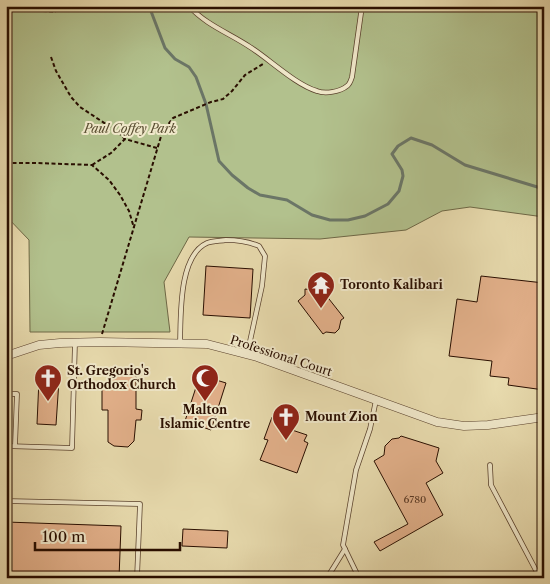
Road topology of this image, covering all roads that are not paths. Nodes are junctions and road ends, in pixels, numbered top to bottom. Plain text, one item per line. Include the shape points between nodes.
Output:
1 (189, 6) edge
2 (362, 6) edge
3 (75, 342) junction
4 (180, 344) junction
5 (248, 355) junction
6 (6, 356) edge
7 (6, 394) edge
8 (376, 400) junction
9 (544, 417) edge
10 (6, 446) edge
11 (15, 446) junction
12 (490, 465) dead end
13 (6, 501) edge
14 (345, 550) junction
15 (137, 578) edge
16 (327, 578) edge
17 (359, 578) edge
18 (540, 578) edge

1 - 2 lane via 212,25 318,92 348,86
3 - 4 street, Professional Court
3 - 6 street, Professional Court via 38,345
3 - 11 lane via 72,448
4 - 5 street, Professional Court via 207,344
4 - 5 lane via 185,273 195,253 206,243 246,240 259,246 264,256 262,286
5 - 8 street, Professional Court
7 - 11 lane via 17,394
8 - 9 street, Professional Court via 437,422 464,426
8 - 14 lane via 356,470 343,545
10 - 11 lane
12 - 18 lane via 491,485
13 - 15 lane via 140,504
14 - 16 lane
14 - 17 lane

